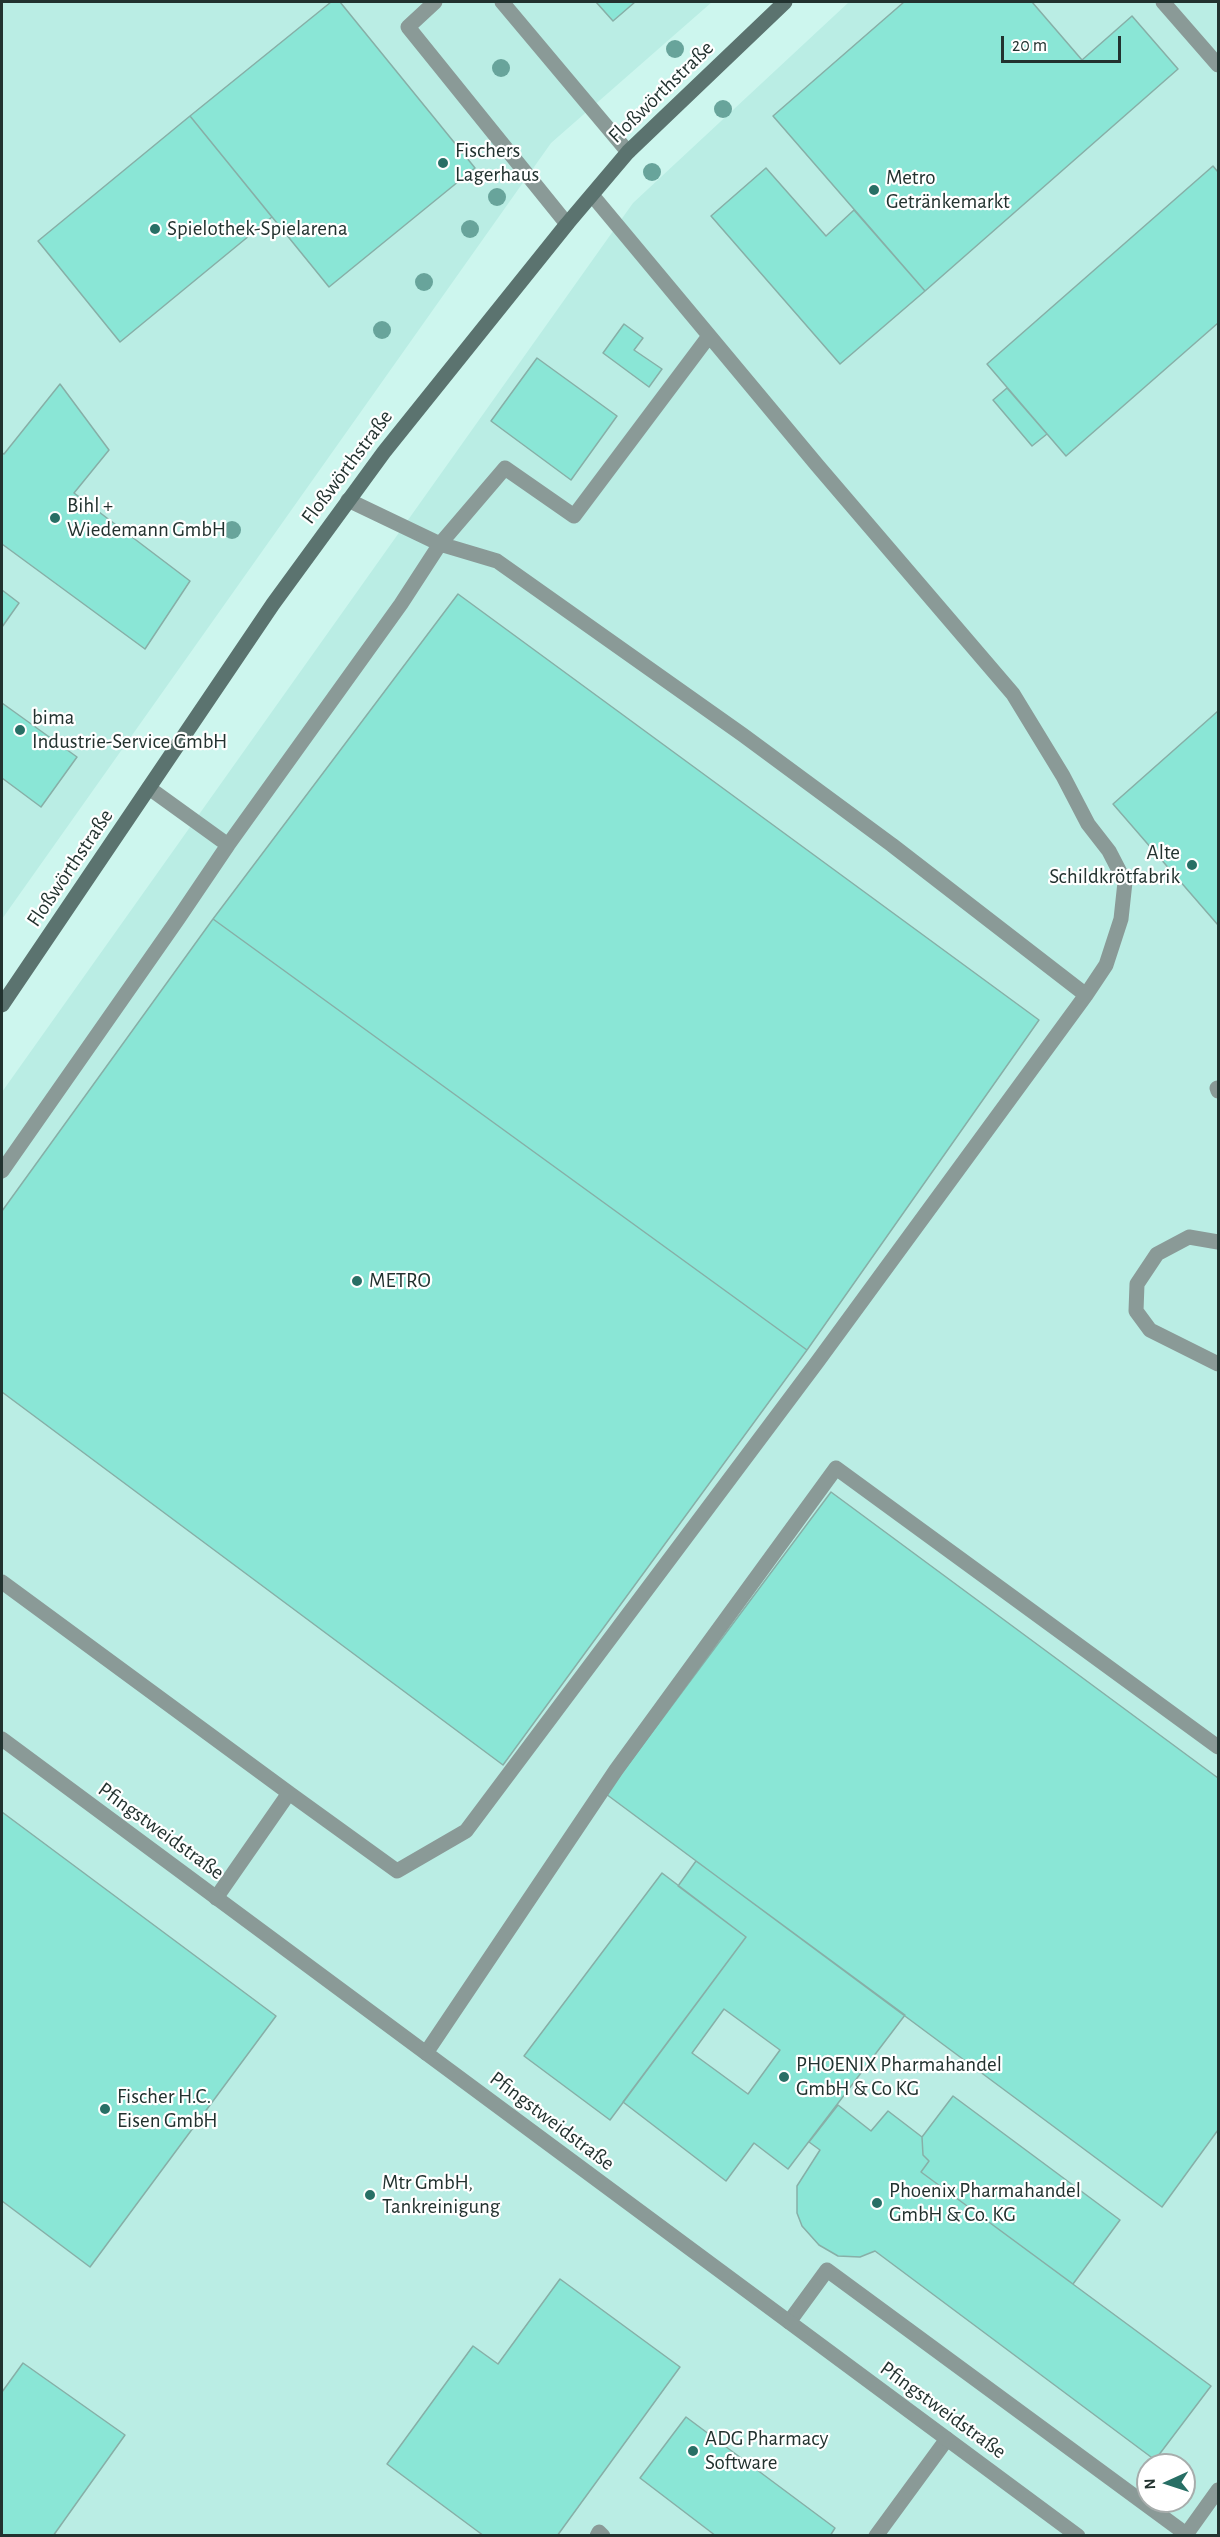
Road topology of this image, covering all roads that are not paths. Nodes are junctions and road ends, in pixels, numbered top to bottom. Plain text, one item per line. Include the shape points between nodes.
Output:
1 (435, 2) edge
2 (502, 2) edge
3 (785, 2) edge
4 (1163, 2) edge
5 (1218, 65) edge
6 (628, 152) junction
7 (592, 195) junction
8 (567, 224) junction
9 (708, 336) junction
10 (348, 500) junction
11 (440, 544) junction
12 (149, 788) junction
13 (228, 845) junction
14 (1086, 995) junction
15 (2, 1005) edge
16 (2, 1171) edge
17 (1218, 1242) edge
18 (1218, 1364) edge
19 (2, 1582) edge
20 (2, 1739) edge
21 (1218, 1747) edge
22 (289, 1793) junction
23 (216, 1898) junction
24 (426, 2053) junction
25 (789, 2322) junction
26 (947, 2439) junction
27 (1218, 2490) edge
28 (597, 2535) edge
29 (603, 2535) edge
30 (876, 2535) edge
31 (1078, 2535) edge
32 (1186, 2535) edge

1 - 8 street via 408,27
2 - 6 street
3 - 6 main road, Floßwörthstraße
4 - 5 street
6 - 7 main road, Floßwörthstraße
7 - 8 main road, Floßwörthstraße
7 - 9 street
8 - 10 main road, Floßwörthstraße
9 - 11 street via 574,516 505,468
9 - 14 street via 1013,694 1088,824 1109,851 1125,882 1121,919 1106,965
10 - 11 street
10 - 12 main road, Floßwörthstraße
11 - 13 street
11 - 14 street via 497,561 744,735
12 - 13 street
12 - 15 main road, Floßwörthstraße
13 - 16 street
14 - 22 street via 466,1831 397,1871
17 - 18 street via 1189,1237 1157,1254 1137,1284 1136,1311 1150,1330
19 - 22 street
20 - 23 street, Pfingstweidstraße
21 - 24 street via 836,1468 616,1770
22 - 23 street
23 - 24 street, Pfingstweidstraße
24 - 25 street, Pfingstweidstraße
25 - 26 street, Pfingstweidstraße
25 - 32 street via 827,2270
26 - 30 street
26 - 31 street, Pfingstweidstraße
27 - 32 street
28 - 29 street

